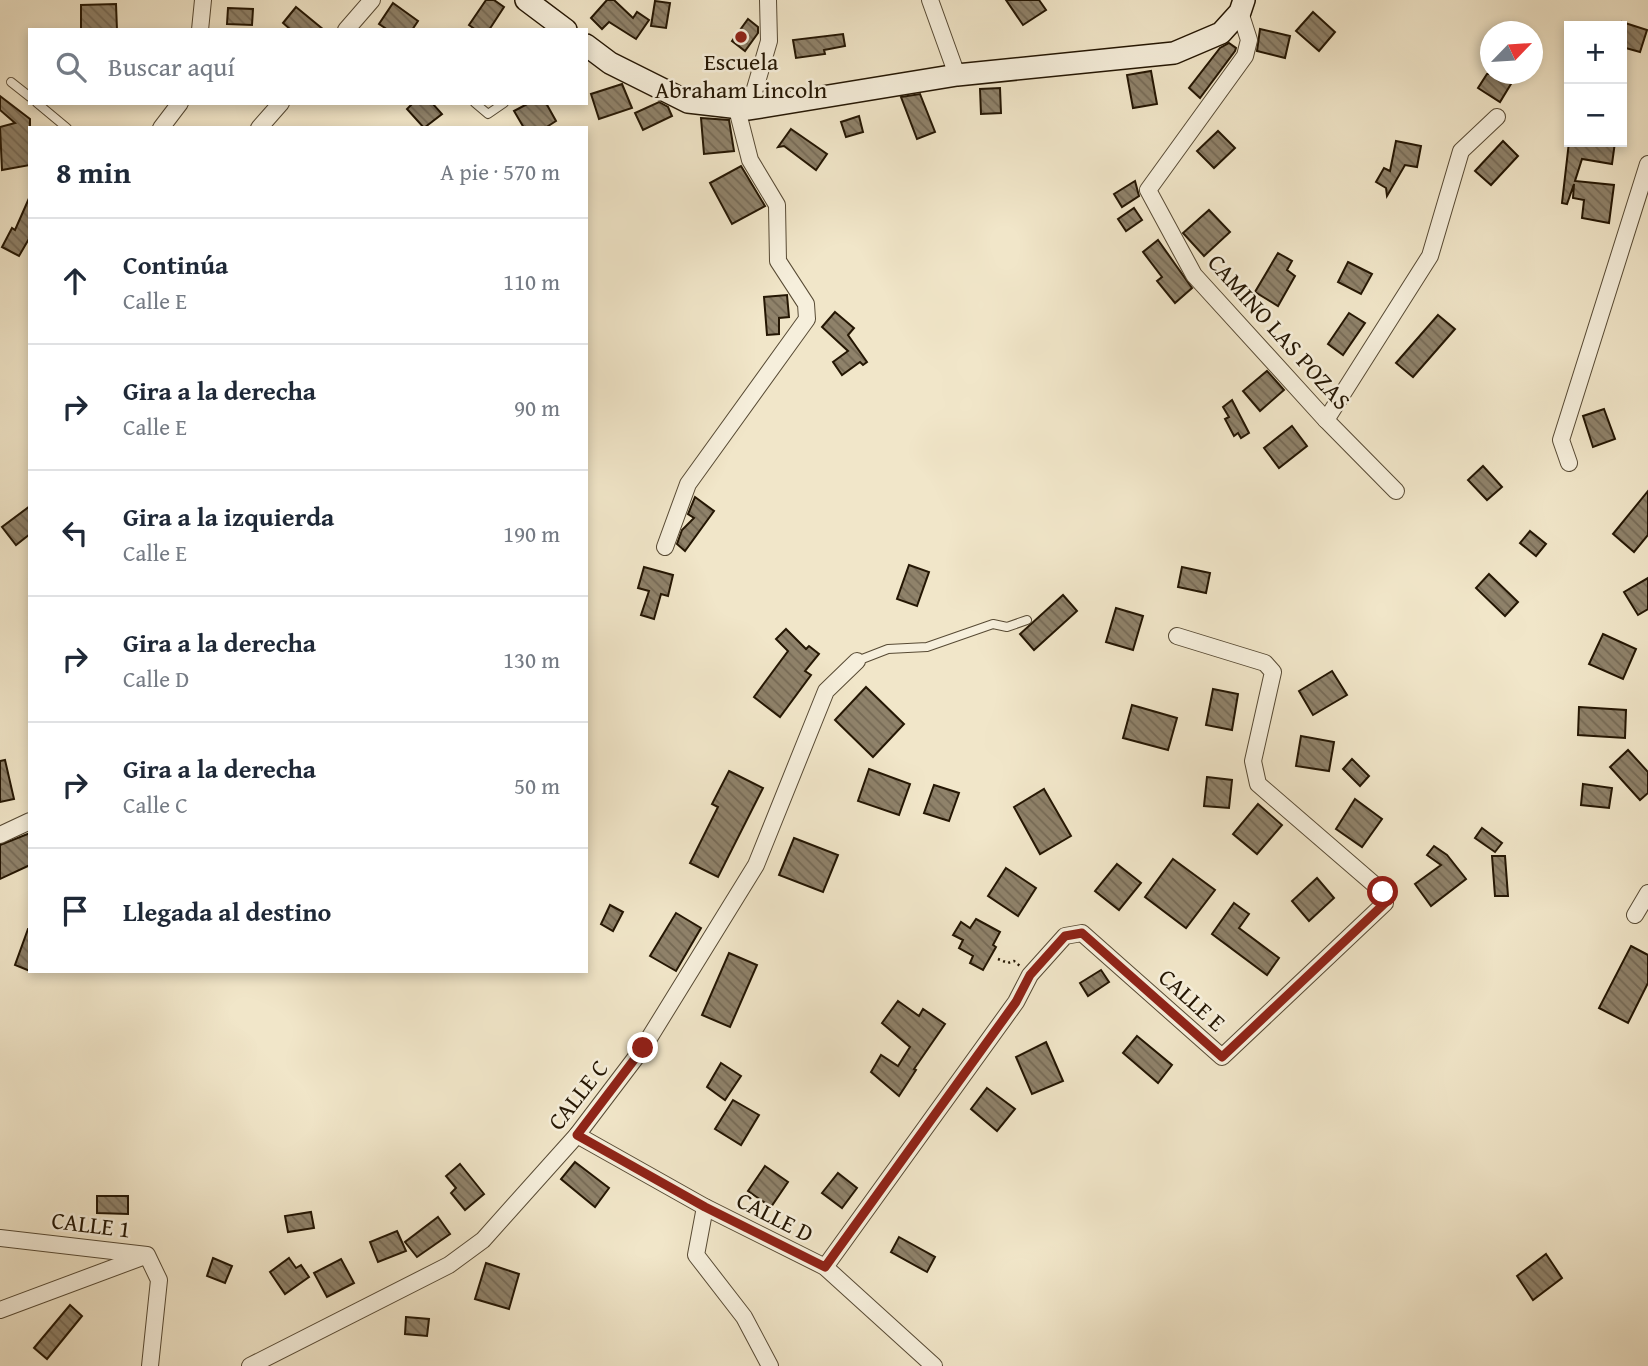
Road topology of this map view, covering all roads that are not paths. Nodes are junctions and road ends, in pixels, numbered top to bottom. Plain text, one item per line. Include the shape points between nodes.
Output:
1 (203, 0) edge
2 (373, 0) edge
3 (526, 0) edge
4 (768, 0) edge
5 (930, 0) edge
6 (1242, 6) edge
7 (200, 28) edge
8 (348, 28) edge
9 (563, 28) edge
10 (588, 46) edge
11 (957, 75) junction
12 (11, 82) dead end
13 (28, 95) edge
14 (39, 105) edge
15 (178, 105) edge
16 (279, 105) edge
17 (477, 105) edge
18 (501, 105) edge
19 (743, 109) junction
20 (1497, 117) dead end
21 (65, 126) edge
22 (163, 126) edge
23 (261, 126) edge
24 (1648, 164) edge
25 (1326, 420) junction
26 (1569, 463) dead end
27 (1396, 491) dead end
28 (665, 547) dead end
29 (1027, 620) dead end
30 (1177, 636) dead end
31 (857, 661) joint
32 (28, 822) edge
33 (0, 835) edge
34 (1648, 893) edge
35 (1635, 915) dead end
36 (577, 1135) junction
37 (705, 1207) junction
38 (0, 1238) edge
39 (147, 1255) junction
40 (825, 1267) junction
41 (0, 1311) edge
42 (150, 1366) edge
43 (250, 1366) edge
44 (770, 1366) edge
45 (934, 1366) edge

1 - 7 street
2 - 8 street
3 - 9 street
4 - 19 street via 769,41
5 - 11 street
6 - 11 street via 1221,33 1174,53
6 - 25 street, CAMINO LAS POZAS via 1249,40 1245,56 1148,190 1194,275
10 - 19 street via 610,63 688,102
11 - 19 street
12 - 13 lane
14 - 21 lane
15 - 22 street
16 - 23 street
17 - 18 lane via 488,114
19 - 28 street via 750,160 777,205 778,261 806,304 807,319 688,484
20 - 25 street via 1461,151 1430,256
24 - 26 street via 1560,440
25 - 27 street, CAMINO LAS POZAS
29 - 31 lane via 1007,627 993,624 928,647 888,649
30 - 40 street, CALLE E via 1265,663 1273,672 1253,761 1258,784 1383,892 1385,903 1222,1057 1082,933 1065,936 1030,975 1008,1013
31 - 36 street, CALLE C via 826,691 755,865 643,1048
32 - 33 street
34 - 35 street
36 - 37 street, CALLE D
36 - 43 street, CALLE C via 484,1240 449,1265
37 - 40 street, CALLE D
37 - 44 street via 696,1255 744,1317
38 - 39 street, CALLE 1
39 - 41 street
39 - 42 street, CALLE 1 via 159,1280
40 - 45 street, CALLE D

